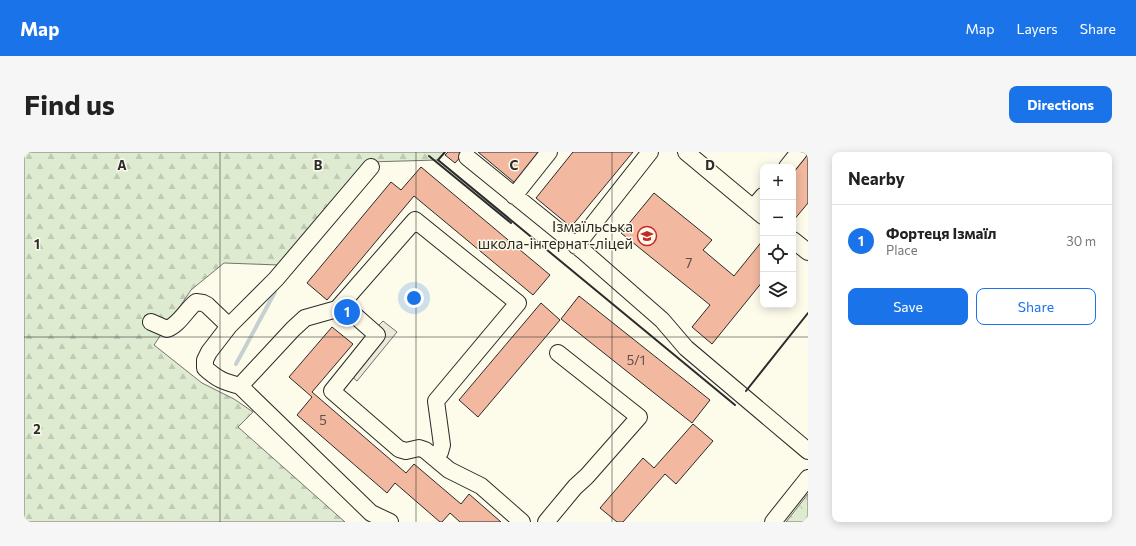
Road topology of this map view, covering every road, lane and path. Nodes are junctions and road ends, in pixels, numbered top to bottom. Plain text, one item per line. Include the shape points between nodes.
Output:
1 (549, 152) edge
2 (650, 152) edge
3 (686, 152) edge
4 (799, 152) edge
5 (467, 158) dead end
6 (789, 164) edge
7 (371, 167) dead end
8 (514, 196) junction
9 (760, 207) edge
10 (796, 242) edge
11 (576, 246) junction
12 (808, 252) edge
13 (342, 304) junction
14 (151, 322) dead end
15 (230, 326) junction
16 (558, 353) dead end
17 (240, 386) junction
18 (808, 451) edge
19 (435, 458) junction
20 (808, 478) edge
21 (390, 522) edge
22 (522, 522) edge
23 (546, 522) edge
24 (773, 522) edge

1 - 8 street
2 - 11 street
3 - 9 street
4 - 6 street
5 - 8 street
7 - 15 street via 276,279
8 - 11 street
10 - 12 street
11 - 18 street via 662,320 686,348
13 - 17 street via 337,309 306,318
13 - 19 street via 377,335 332,391 399,449 422,449
13 - 19 street via 415,220 518,303 436,401 442,445
14 - 15 street via 167,329 172,327 196,302 207,305
15 - 17 street via 209,352 205,368 214,377
16 - 23 street via 639,417
17 - 21 street via 372,513
19 - 22 street via 456,474 481,486
20 - 24 street

